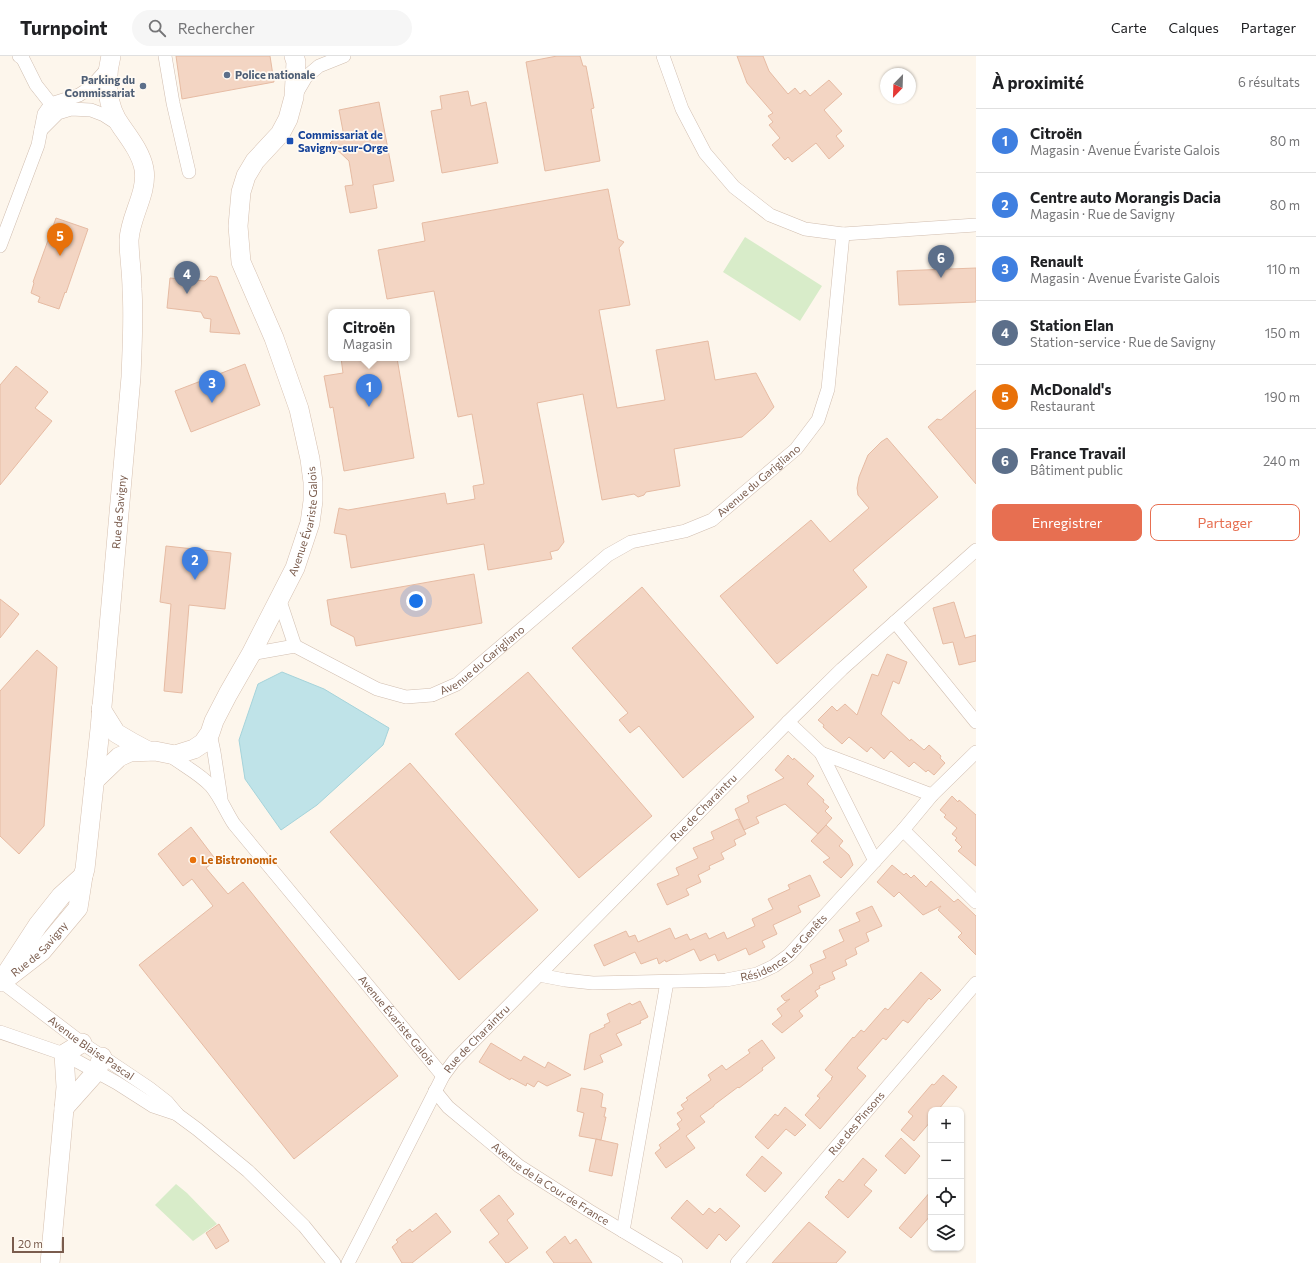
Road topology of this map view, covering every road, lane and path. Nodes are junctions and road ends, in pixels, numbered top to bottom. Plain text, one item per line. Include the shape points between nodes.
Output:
1 (19, 56) edge
2 (165, 56) edge
3 (294, 56) edge
4 (344, 56) edge
5 (663, 56) edge
6 (110, 62) edge
7 (294, 97) junction
8 (51, 104) junction
9 (120, 125) junction
10 (41, 130) junction
11 (189, 172) dead end
12 (976, 226) edge
13 (843, 234) junction
14 (0, 246) edge
15 (976, 550) edge
16 (279, 598) junction
17 (895, 622) junction
18 (295, 646) junction
19 (251, 654) junction
20 (101, 709) junction
21 (788, 722) junction
22 (976, 722) edge
23 (210, 733) junction
24 (149, 751) junction
25 (976, 752) edge
26 (821, 753) junction
27 (168, 754) junction
28 (94, 780) junction
29 (932, 795) junction
30 (221, 800) junction
31 (903, 830) junction
32 (875, 861) junction
33 (976, 902) edge
34 (539, 974) junction
35 (668, 982) junction
36 (1, 983) edge
37 (976, 983) edge
38 (1, 1032) edge
39 (82, 1043) junction
40 (64, 1054) junction
41 (100, 1064) junction
42 (443, 1076) junction
43 (435, 1091) junction
44 (64, 1108) junction
45 (623, 1231) junction
46 (50, 1263) edge
47 (334, 1263) edge
48 (348, 1263) edge
49 (676, 1263) edge
50 (736, 1263) edge

1 - 8 street
2 - 11 street
3 - 7 main road, Avenue Évariste Galois
4 - 7 street via 319,66 306,77
5 - 13 street via 682,109 705,153 734,187 770,215 805,229
6 - 8 street via 90,88 79,95
6 - 9 main road, Rue de Savigny via 108,98
7 - 16 main road, Avenue Évariste Galois via 288,119 280,134 255,161 246,176 240,200 238,226 241,262 274,338 298,409 310,459 313,501 310,523 294,568
8 - 10 street via 44,114
9 - 10 street via 91,110 71,109 58,114
9 - 20 main road, Rue de Savigny via 137,150 144,168 144,182 130,227 133,323 131,377
10 - 14 street via 38,145
12 - 13 street
13 - 18 street, Avenue du Garigliano via 828,389 818,420 796,448 712,520 685,531 631,542 608,555 457,684 432,695 406,697 377,689
15 - 17 street, Rue de Charaintru
16 - 18 street
16 - 19 main road, Avenue Évariste Galois
17 - 21 street, Rue de Charaintru
17 - 22 street
18 - 19 street
19 - 23 main road, Avenue Évariste Galois
20 - 24 main road via 116,732
20 - 28 main road, Rue de Savigny
21 - 26 street
21 - 34 street, Rue de Charaintru
23 - 27 main road, Avenue Évariste Galois via 194,750 175,755
23 - 30 street, Avenue Évariste Galois
24 - 27 main road, Avenue Évariste Galois
24 - 28 main road, Avenue Évariste Galois via 130,752 119,757
25 - 29 street, Résidence Les Genêts
26 - 29 street
26 - 32 street
27 - 30 street, Avenue Évariste Galois via 210,785
28 - 36 main road, Rue de Savigny via 83,876 62,896 38,926
29 - 31 street, Résidence Les Genêts
30 - 42 street, Avenue Évariste Galois via 234,824
31 - 32 street, Résidence Les Genêts
31 - 33 street
32 - 35 street, Résidence Les Genêts via 789,955 774,966 757,974 726,980
34 - 35 street, Résidence Les Genêts via 593,983
34 - 42 street, Rue de Charaintru
35 - 45 street
36 - 39 street, Avenue Blaise Pascal
37 - 50 street, Rue des Pinsons
38 - 40 street, Avenue Blaise Pascal
39 - 40 main road
39 - 41 street, Avenue Blaise Pascal
40 - 41 street, Avenue Blaise Pascal
40 - 44 main road
41 - 44 main road
41 - 47 street, Avenue Blaise Pascal via 153,1106 178,1115 248,1170 304,1226
42 - 43 street
43 - 45 street, Avenue de la Cour de France via 448,1107 519,1166
43 - 48 street
44 - 46 main road
45 - 49 street, Avenue de la Cour de France

